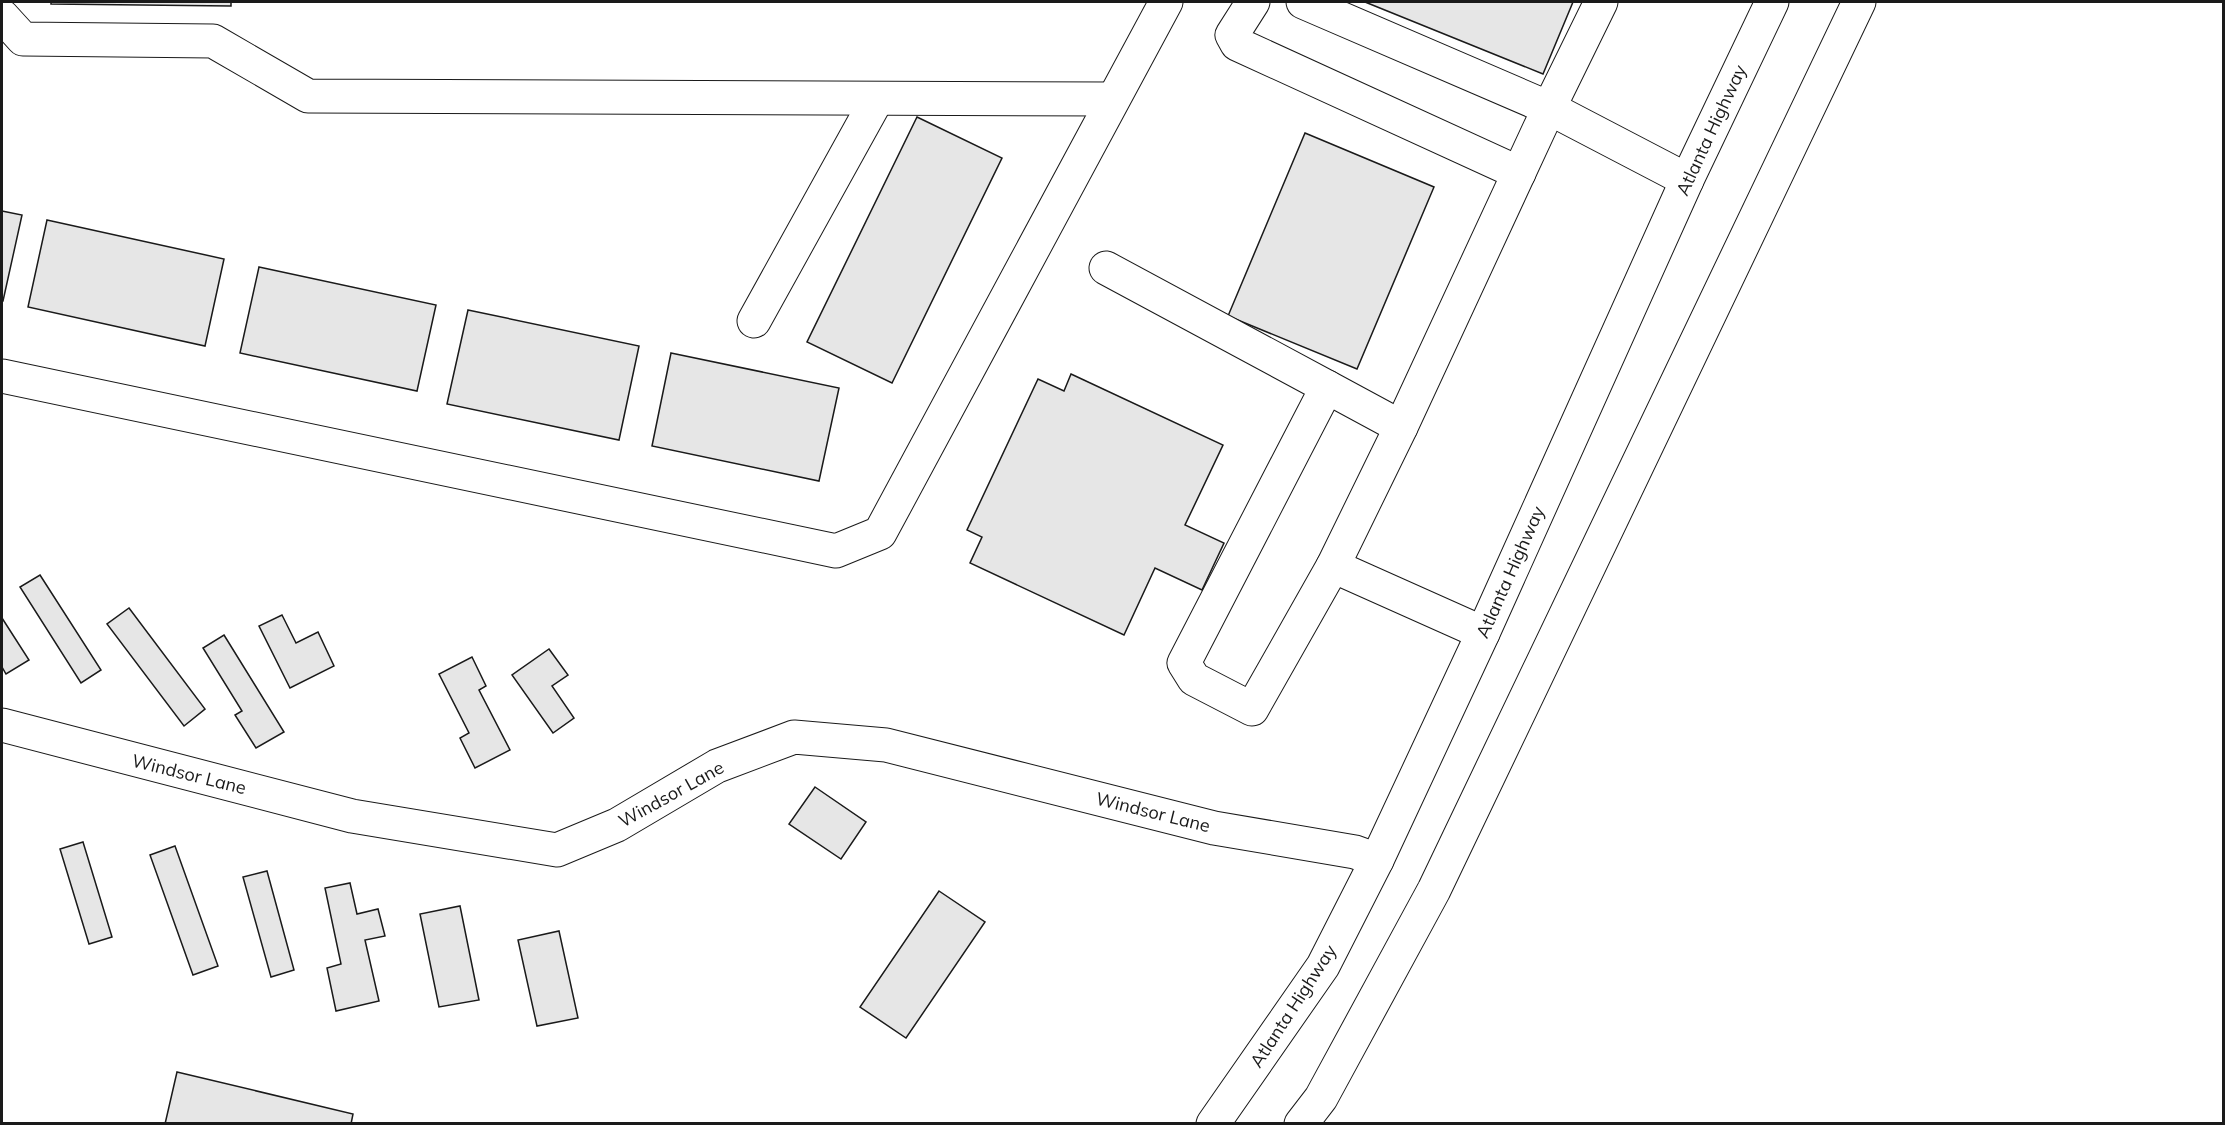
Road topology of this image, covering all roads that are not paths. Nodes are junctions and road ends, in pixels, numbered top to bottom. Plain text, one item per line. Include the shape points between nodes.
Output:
1 (1166, 2) edge
2 (1253, 2) edge
3 (1302, 2) edge
4 (1601, 2) edge
5 (1772, 2) edge
6 (1859, 2) edge
7 (2, 16) edge
8 (877, 99) junction
9 (1113, 99) junction
10 (1549, 108) junction
11 (1518, 173) junction
12 (1688, 180) junction
13 (1106, 268) dead end
14 (754, 321) dead end
15 (2, 376) edge
16 (1327, 387) junction
17 (1401, 427) junction
18 (1333, 566) junction
19 (1483, 633) junction
20 (2, 725) edge
21 (1377, 860) junction
22 (1213, 1124) edge
23 (1301, 1124) edge

1 - 9 main road
2 - 11 main road via 1233,35 1238,44
3 - 10 main road
4 - 10 main road
5 - 12 main road, Atlanta Highway
6 - 23 main road via 1434,890 1321,1098
7 - 8 main road via 22,39 213,41 308,96
8 - 9 main road
8 - 14 main road
9 - 15 main road via 880,533 836,551
10 - 11 main road
10 - 12 main road
11 - 17 main road
12 - 19 main road, Atlanta Highway
13 - 16 main road
16 - 17 main road
16 - 18 main road via 1184,663 1194,679 1252,710
17 - 18 main road
18 - 19 main road
19 - 21 main road, Atlanta Highway
20 - 21 main road, Windsor Lane via 352,816 557,850 616,825 717,766 794,737 886,745 1214,828 1355,852
21 - 22 main road, Atlanta Highway via 1323,966

